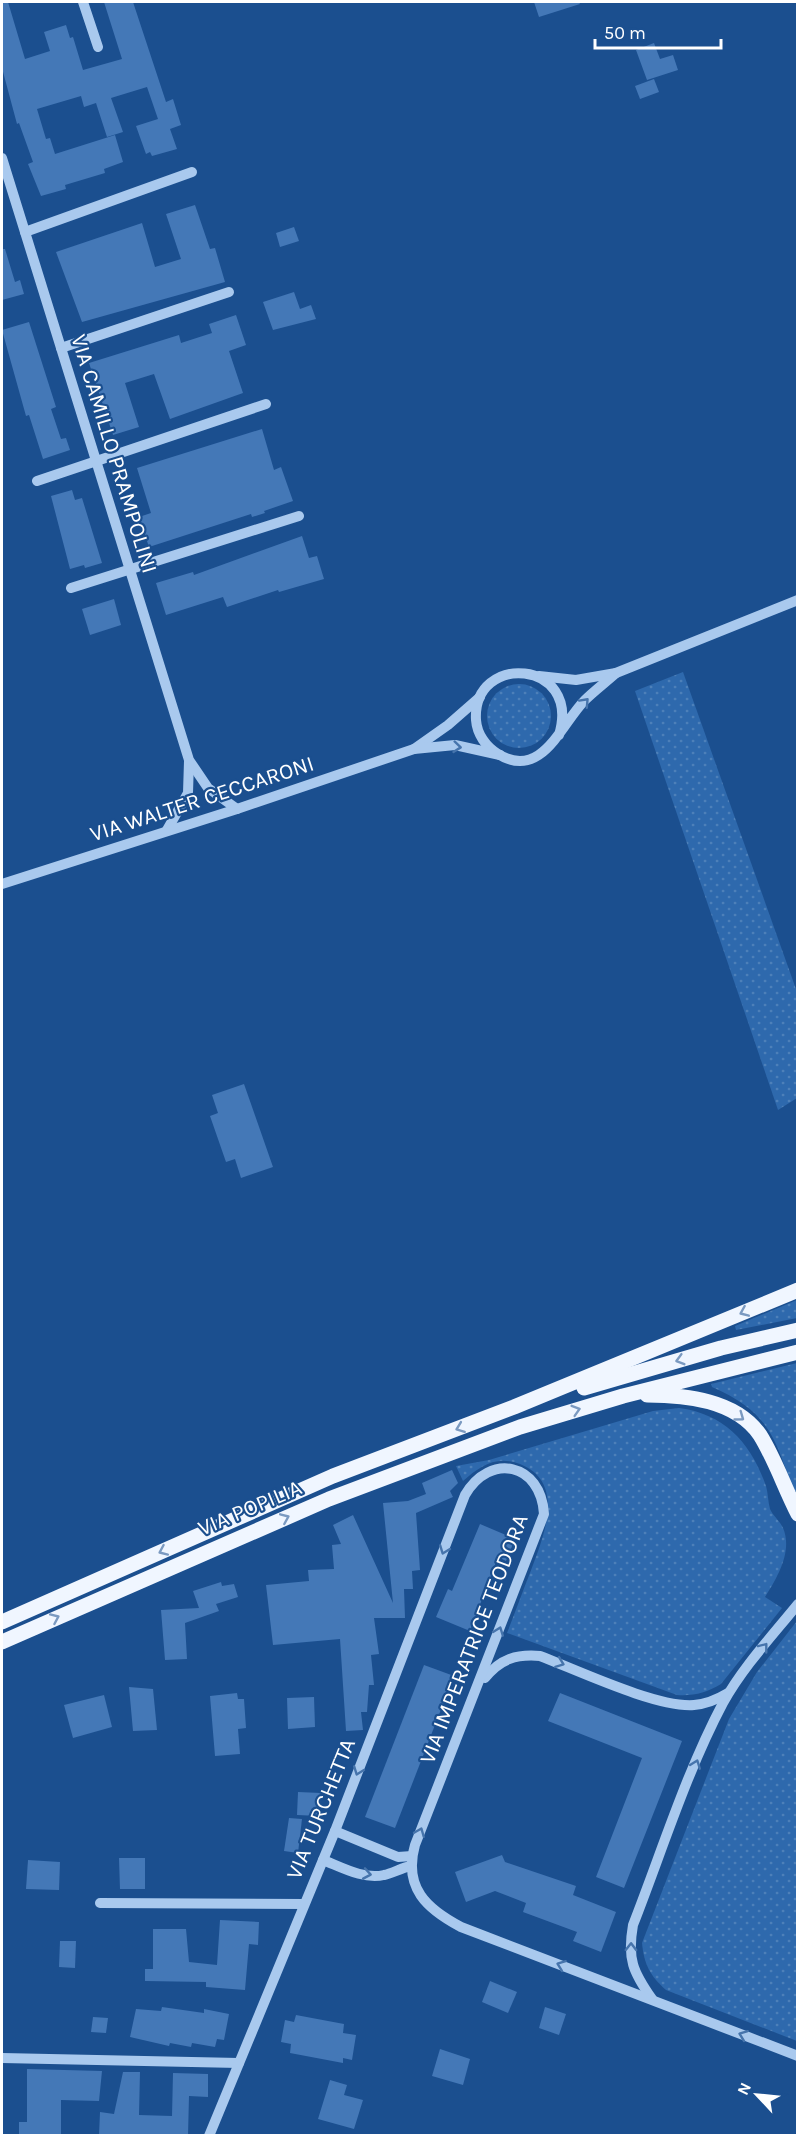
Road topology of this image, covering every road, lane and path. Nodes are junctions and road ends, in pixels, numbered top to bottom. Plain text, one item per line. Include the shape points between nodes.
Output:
1 (82, 2) edge
2 (98, 47) dead end
3 (2, 158) edge
4 (192, 172) dead end
5 (25, 232) junction
6 (229, 292) dead end
7 (61, 348) junction
8 (266, 404) dead end
9 (96, 461) junction
10 (37, 481) dead end
11 (299, 516) dead end
12 (130, 570) junction
13 (71, 588) dead end
14 (798, 600) edge
15 (616, 673) junction
16 (538, 676) junction
17 (480, 697) junction
18 (559, 735) junction
19 (414, 749) junction
20 (500, 755) junction
21 (189, 760) junction
22 (237, 809) junction
23 (167, 830) junction
24 (2, 884) edge
25 (798, 1290) edge
26 (798, 1330) edge
27 (798, 1352) edge
28 (623, 1396) junction
29 (514, 1407) junction
30 (465, 1496) joint
31 (798, 1514) edge
32 (798, 1604) edge
33 (2, 1622) edge
34 (2, 1642) edge
35 (476, 1690) junction
36 (731, 1691) junction
37 (335, 1832) junction
38 (323, 1860) junction
39 (412, 1861) junction
40 (100, 1903) dead end
41 (304, 1904) junction
42 (652, 2000) junction
43 (798, 2056) edge
44 (2, 2058) edge
45 (239, 2063) junction
46 (209, 2136) edge

1 - 2 street
3 - 5 street, VIA CAMILLO PRAMPOLINI
4 - 5 street
5 - 7 street, VIA CAMILLO PRAMPOLINI
6 - 7 street
7 - 9 street, VIA CAMILLO PRAMPOLINI
8 - 9 street
9 - 10 street
9 - 12 street, VIA CAMILLO PRAMPOLINI
11 - 12 street
12 - 13 street
12 - 21 street, VIA CAMILLO PRAMPOLINI
14 - 15 street
15 - 16 street, VIA WALTER CECCARONI via 576,680
18 -> 15 street, VIA WALTER CECCARONI via 584,701
16 - 17 street, VIA WALTER CECCARONI via 512,673 488,686
16 - 18 street via 558,695 563,722
17 - 19 street, VIA WALTER CECCARONI
17 - 20 street via 476,724 489,748
18 - 20 street, VIA WALTER CECCARONI via 540,755 513,760
19 -> 20 street, VIA WALTER CECCARONI via 455,745
19 - 22 street, VIA WALTER CECCARONI
21 - 22 street, VIA CAMILLO PRAMPOLINI via 208,788
21 - 23 street, VIA CAMILLO PRAMPOLINI via 188,793
22 - 23 street, VIA WALTER CECCARONI
23 - 24 street, VIA WALTER CECCARONI
25 -> 29 main road
26 -> 29 main road
27 - 28 main road
28 -> 31 main road via 667,1395 729,1408 760,1436
34 -> 28 main road, VIA POPILIA via 329,1499 520,1427
29 -> 33 main road, VIA POPILIA via 333,1476
35 -> 30 street, VIA IMPERATRICE TEODORA via 544,1514 537,1486 513,1469 486,1472 473,1481
30 -> 37 street, VIA TURCHETTA
36 -> 32 street
35 -> 36 street via 492,1669 520,1654 540,1656 666,1703 695,1705
39 -> 35 street, VIA IMPERATRICE TEODORA
42 -> 36 street via 631,1960 633,1925 701,1750
37 - 38 street, VIA TURCHETTA
37 - 39 street
38 -> 39 street via 370,1877
38 - 41 street, VIA TURCHETTA
42 -> 39 street via 437,1915 417,1889
40 - 41 street
41 - 45 street, VIA TURCHETTA
43 -> 42 street
44 - 45 street
45 - 46 street, VIA TURCHETTA

